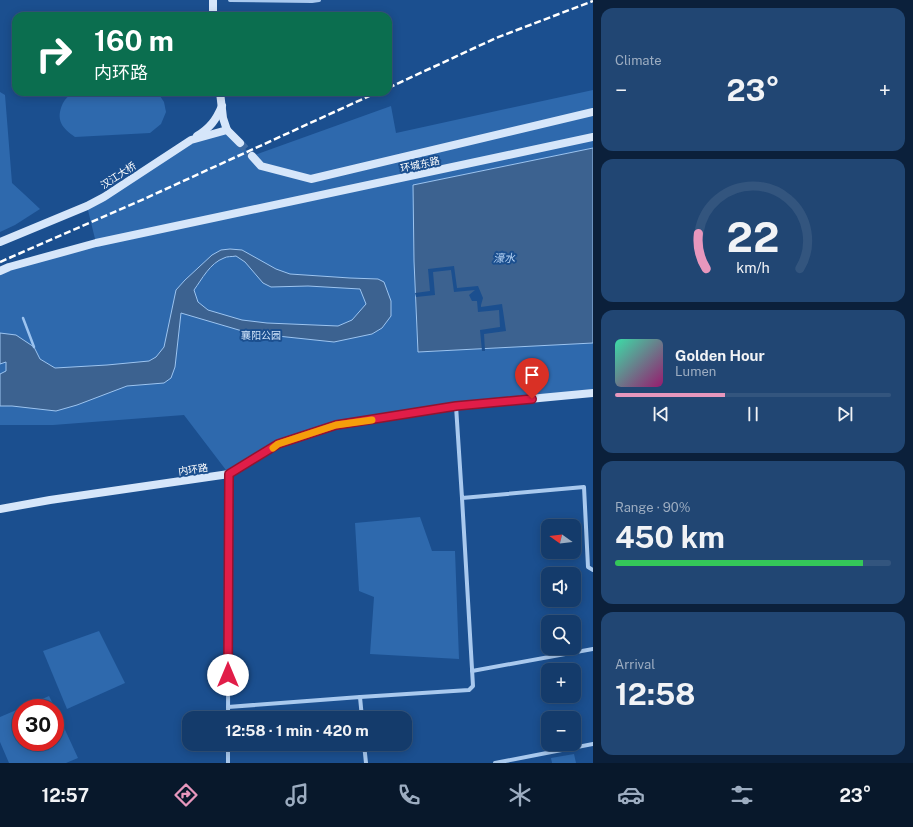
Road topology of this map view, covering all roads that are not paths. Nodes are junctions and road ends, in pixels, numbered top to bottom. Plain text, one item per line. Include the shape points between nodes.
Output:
1 (213, 0) edge
2 (230, 0) edge
3 (319, 0) edge
4 (213, 12) edge
5 (221, 96) edge
6 (222, 106) junction
7 (593, 112) edge
8 (227, 130) junction
9 (593, 137) edge
10 (190, 140) junction
11 (240, 143) tunnel mouth
12 (252, 156) tunnel mouth
13 (0, 242) edge
14 (0, 271) edge
15 (593, 393) edge
16 (456, 406) junction
17 (229, 474) junction
18 (462, 498) junction
19 (0, 509) edge
20 (593, 570) edge
21 (593, 649) edge
22 (472, 671) junction
23 (360, 697) junction
24 (228, 707) junction
25 (228, 711) edge
26 (361, 711) edge
27 (593, 744) edge
28 (228, 751) edge
29 (365, 751) edge
30 (228, 763) edge
31 (366, 763) edge
32 (495, 763) edge

1 - 4 main road
2 - 3 street
5 - 6 main road
6 - 8 main road
6 - 10 main road via 217,118 205,131
7 - 12 main road, 环城东路 via 312,179 262,166
8 - 10 main road, 汉江大桥
8 - 11 main road
9 - 14 main road, 环城东路 via 96,243
10 - 13 main road, 汉江大桥 via 87,206
15 - 16 main road, 内环路
16 - 17 main road, 内环路 via 336,425 278,444
16 - 18 street
17 - 19 main road, 内环路
17 - 24 street
18 - 20 street via 584,487 588,567
18 - 22 street
21 - 22 street
22 - 23 street via 473,686 469,690
23 - 24 street
23 - 26 street
24 - 25 street
27 - 32 street
28 - 30 street
29 - 31 street

